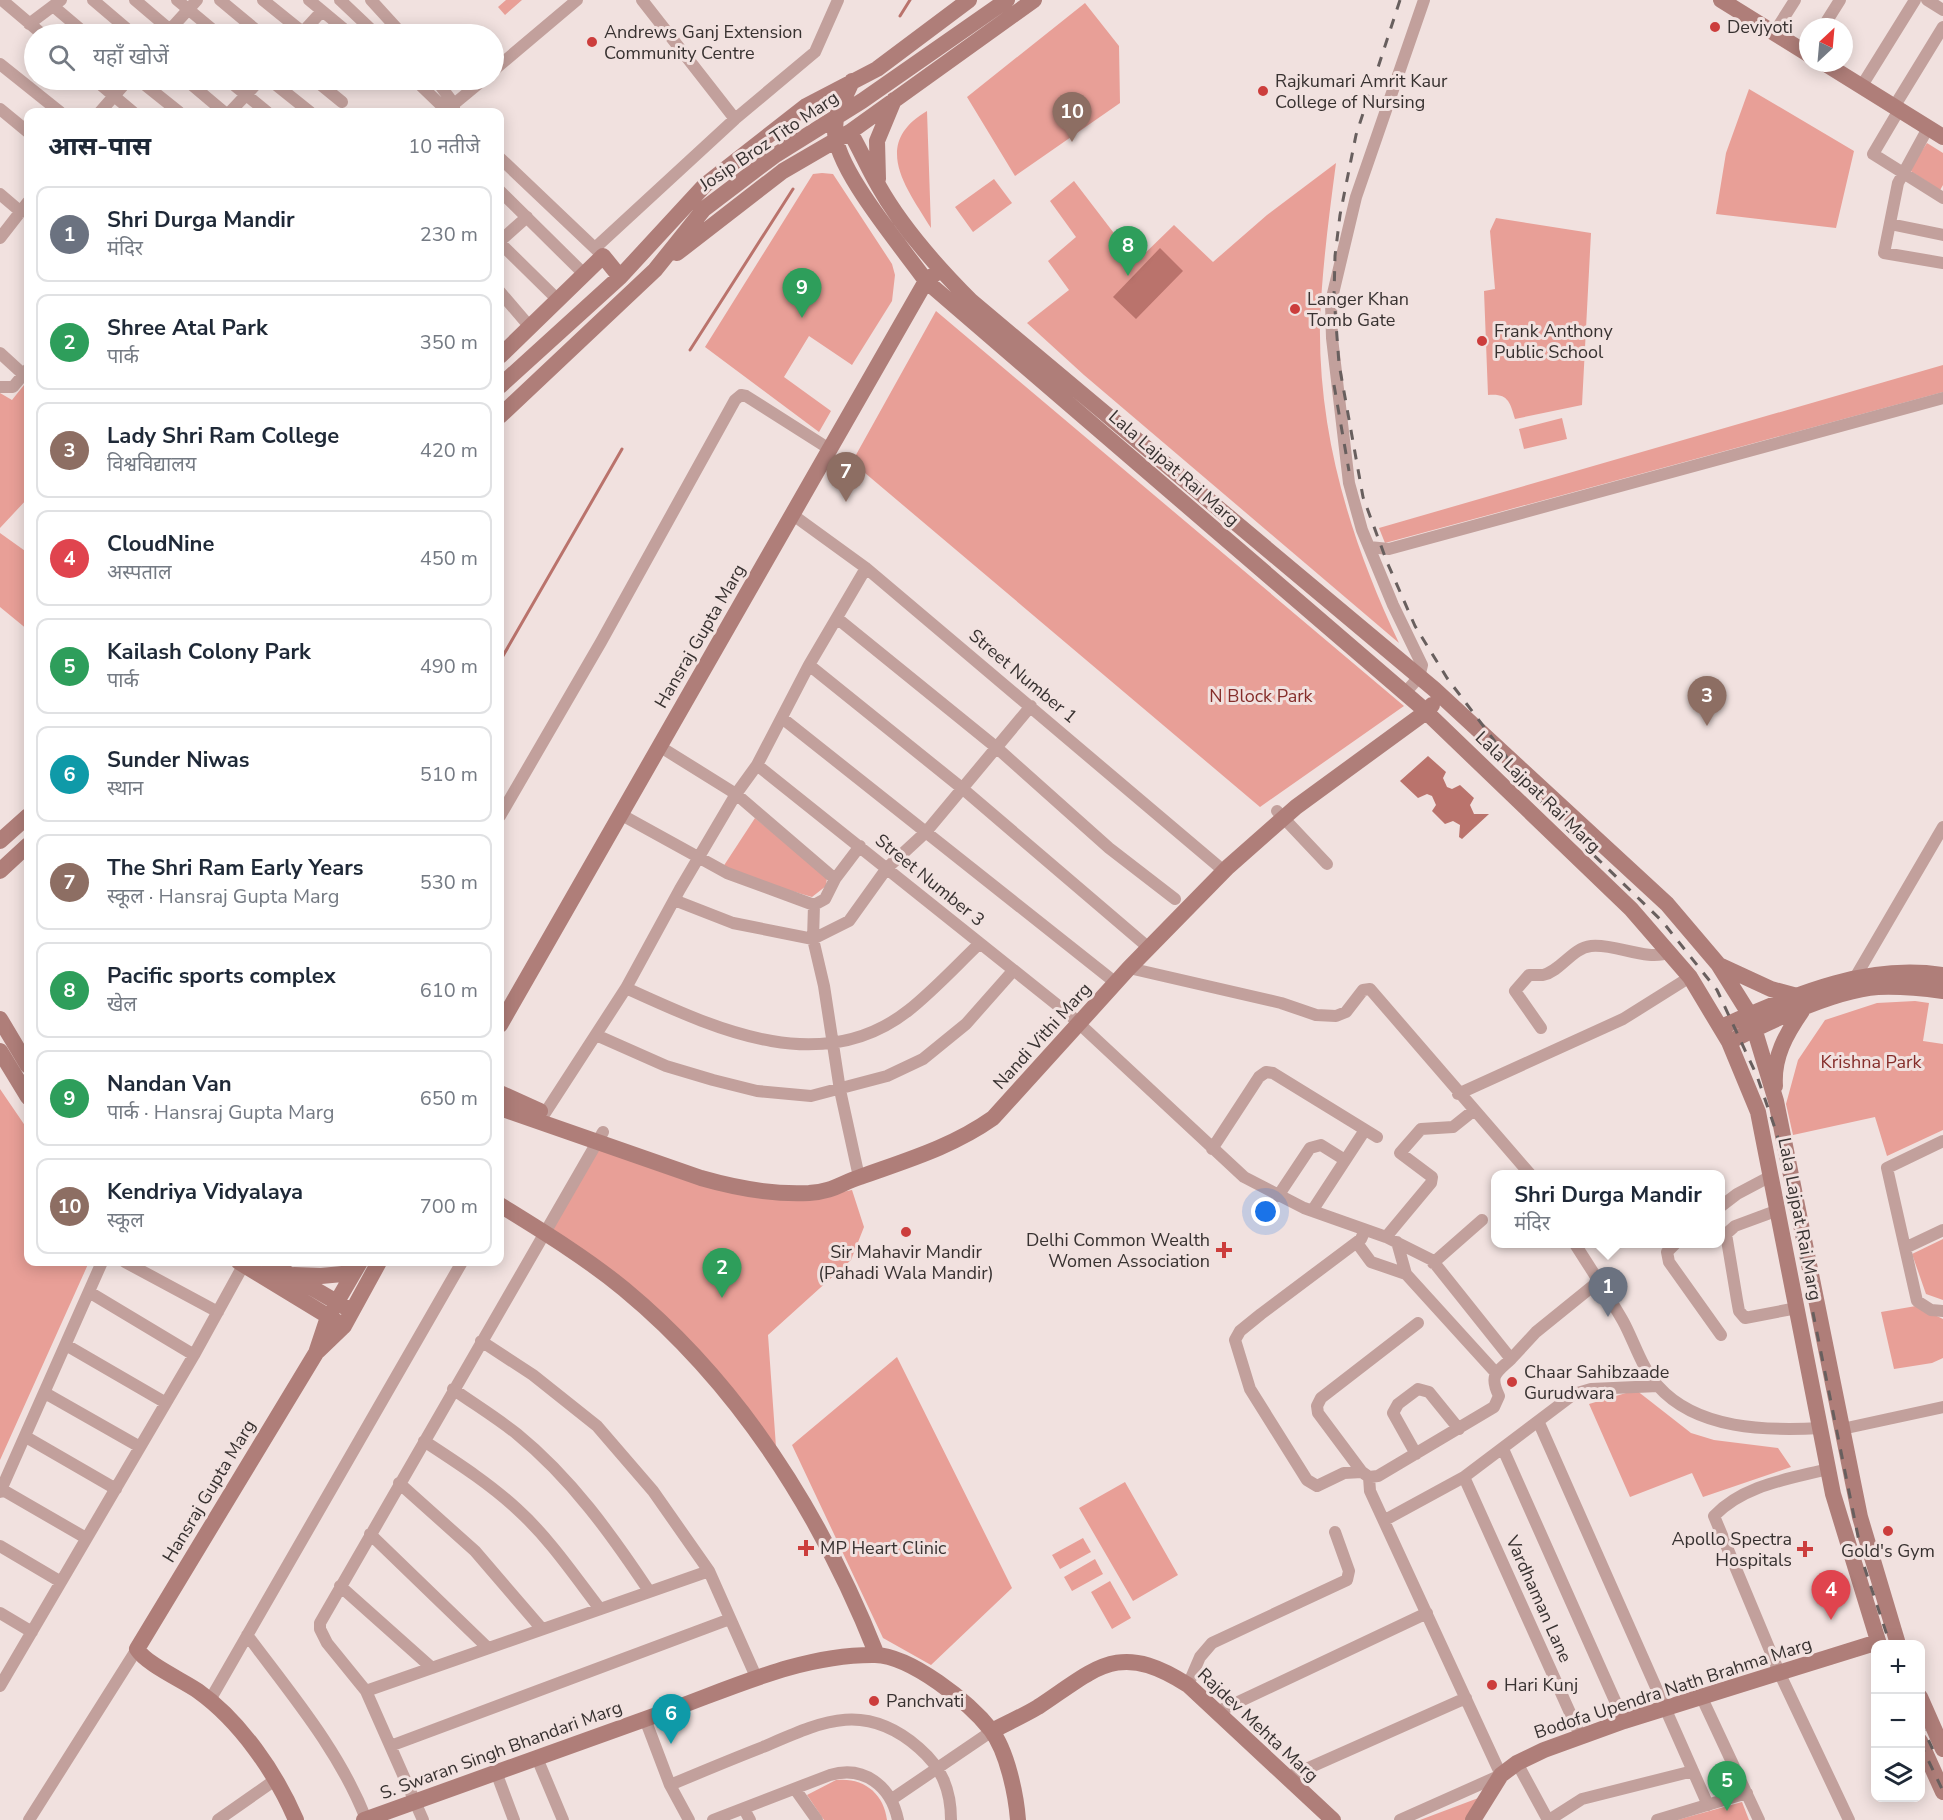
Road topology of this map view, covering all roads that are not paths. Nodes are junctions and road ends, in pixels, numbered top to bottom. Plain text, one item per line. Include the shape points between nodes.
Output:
1 (2, 0) edge
2 (93, 0) edge
3 (135, 0) edge
4 (177, 0) edge
5 (220, 0) edge
6 (263, 0) edge
7 (309, 0) edge
8 (340, 0) edge
9 (371, 0) edge
10 (577, 0) edge
11 (642, 0) edge
12 (838, 0) edge
13 (969, 0) edge
14 (1006, 0) edge
15 (1034, 0) edge
16 (1424, 0) edge
17 (1721, 0) edge
18 (1795, 0) edge
19 (1840, 0) edge
20 (1915, 0) edge
21 (1927, 0) edge
22 (57, 3) edge
23 (192, 4) edge
24 (1943, 10) edge
25 (322, 11) junction
26 (1829, 18) edge
27 (29, 24) joint
28 (77, 24) edge
29 (121, 24) edge
30 (160, 24) edge
31 (177, 24) edge
32 (209, 24) edge
33 (249, 24) edge
34 (291, 24) edge
35 (311, 24) edge
36 (338, 24) edge
37 (365, 24) edge
38 (393, 24) edge
39 (1943, 27) edge
40 (1774, 33) junction
41 (1799, 48) edge
42 (504, 62) edge
43 (0, 64) edge
44 (1838, 72) edge
45 (852, 81) junction
46 (24, 83) edge
47 (1862, 87) junction
48 (32, 90) edge
49 (107, 90) edge
50 (119, 90) edge
51 (152, 90) edge
52 (198, 90) edge
53 (240, 90) edge
54 (251, 90) edge
55 (282, 90) edge
56 (327, 90) edge
57 (419, 90) edge
58 (422, 90) edge
59 (442, 90) edge
60 (473, 90) edge
61 (246, 95) junction
62 (114, 96) junction
63 (894, 98) junction
64 (342, 102) dead end
65 (55, 108) edge
66 (104, 108) edge
67 (129, 108) edge
68 (174, 108) edge
69 (219, 108) edge
70 (234, 108) edge
71 (262, 108) edge
72 (305, 108) edge
73 (435, 108) edge
74 (448, 108) edge
75 (453, 108) edge
76 (455, 108) edge
77 (0, 109) edge
78 (1897, 109) junction
79 (735, 119) junction
80 (784, 122) junction
81 (1928, 128) junction
82 (24, 129) edge
83 (850, 132) junction
84 (1943, 137) edge
85 (835, 140) junction
86 (808, 156) junction
87 (504, 162) edge
88 (845, 165) junction
89 (1902, 172) junction
90 (878, 186) junction
91 (0, 194) edge
92 (504, 195) edge
93 (1942, 196) edge
94 (24, 206) edge
95 (24, 208) edge
96 (527, 217) junction
97 (1890, 224) junction
98 (1943, 235) edge
99 (0, 238) edge
100 (504, 238) edge
101 (504, 246) edge
102 (599, 252) junction
103 (1943, 263) edge
104 (655, 270) junction
105 (940, 270) junction
106 (584, 274) junction
107 (620, 277) junction
108 (926, 281) junction
109 (504, 297) edge
110 (558, 300) junction
111 (530, 327) junction
112 (504, 350) edge
113 (0, 353) edge
114 (24, 371) edge
115 (24, 374) edge
116 (504, 382) edge
117 (0, 387) edge
118 (1943, 398) edge
119 (504, 412) edge
120 (831, 450) junction
121 (793, 515) junction
122 (1369, 547) junction
123 (1267, 549) junction
124 (1254, 563) junction
125 (866, 568) junction
126 (1290, 569) junction
127 (1278, 584) junction
128 (838, 619) junction
129 (809, 665) junction
130 (1419, 677) junction
131 (1437, 692) junction
132 (1405, 693) junction
133 (1031, 706) junction
134 (1423, 709) junction
135 (782, 718) junction
136 (659, 746) junction
137 (997, 748) junction
138 (757, 765) junction
139 (963, 789) junction
140 (736, 794) junction
141 (504, 809) edge
142 (620, 814) junction
143 (1280, 815) junction
144 (24, 820) edge
145 (1943, 827) edge
146 (926, 832) junction
147 (0, 841) edge
148 (860, 846) junction
149 (24, 849) edge
150 (699, 858) junction
151 (1327, 864) dead end
152 (887, 868) junction
153 (1226, 869) junction
154 (0, 871) edge
155 (835, 879) junction
156 (1175, 899) dead end
157 (674, 900) junction
158 (814, 905) junction
159 (813, 939) junction
160 (979, 944) junction
161 (1149, 948) junction
162 (1669, 952) junction
163 (1718, 964) junction
164 (1129, 968) junction
165 (1012, 972) junction
166 (1943, 975) edge
167 (1690, 976) junction
168 (1856, 976) junction
169 (1116, 983) junction
170 (626, 988) junction
171 (1943, 991) edge
172 (1807, 1000) junction
173 (504, 1018) edge
174 (0, 1019) edge
175 (1752, 1022) junction
176 (1079, 1024) junction
177 (1721, 1027) junction
178 (1541, 1028) dead end
179 (596, 1035) junction
180 (1729, 1042) junction
181 (832, 1044) junction
182 (0, 1051) edge
183 (24, 1059) edge
184 (24, 1090) edge
185 (840, 1090) junction
186 (1458, 1094) junction
187 (504, 1095) edge
188 (1776, 1101) junction
189 (504, 1109) edge
190 (1473, 1111) junction
191 (546, 1113) junction
192 (1365, 1130) junction
193 (600, 1136) junction
194 (1377, 1137) dead end
195 (1943, 1141) edge
196 (1212, 1149) junction
197 (1345, 1160) junction
198 (1526, 1170) edge
199 (1771, 1176) junction
200 (855, 1179) junction
201 (1278, 1196) junction
202 (1725, 1203) edge
203 (504, 1207) edge
204 (1778, 1210) junction
205 (1312, 1211) junction
206 (1482, 1220) dead end
207 (1365, 1230) junction
208 (1943, 1230) edge
209 (544, 1232) junction
210 (1391, 1240) junction
211 (1357, 1243) junction
212 (1578, 1248) edge
213 (1671, 1248) edge
214 (1905, 1248) junction
215 (1433, 1263) junction
216 (100, 1266) edge
217 (133, 1266) edge
218 (240, 1266) edge
219 (247, 1266) edge
220 (275, 1266) edge
221 (377, 1266) edge
222 (460, 1266) edge
223 (357, 1267) edge
224 (290, 1274) junction
225 (1406, 1274) junction
226 (1599, 1281) junction
227 (89, 1292) junction
228 (336, 1302) junction
229 (1797, 1308) junction
230 (218, 1311) junction
231 (1943, 1311) edge
232 (328, 1317) junction
233 (348, 1319) junction
234 (1418, 1323) dead end
235 (1721, 1335) dead end
236 (481, 1341) junction
237 (66, 1345) junction
238 (316, 1353) junction
239 (194, 1355) junction
240 (1511, 1359) junction
241 (1496, 1373) junction
242 (1658, 1386) junction
243 (453, 1389) junction
244 (45, 1393) junction
245 (166, 1404) junction
246 (1943, 1407) edge
247 (1539, 1423) junction
248 (1821, 1428) junction
249 (1459, 1429) junction
250 (1842, 1429) junction
251 (26, 1437) junction
252 (424, 1441) junction
253 (140, 1447) junction
254 (1503, 1449) junction
255 (1416, 1454) junction
256 (1828, 1469) junction
257 (1365, 1475) junction
258 (1464, 1477) junction
259 (399, 1484) junction
260 (116, 1489) junction
261 (1, 1491) edge
262 (1385, 1520) junction
263 (1335, 1532) dead end
264 (370, 1534) junction
265 (86, 1538) junction
266 (0, 1546) edge
267 (709, 1570) junction
268 (61, 1582) junction
269 (340, 1586) junction
270 (649, 1592) junction
271 (600, 1609) junction
272 (0, 1613) edge
273 (1427, 1613) junction
274 (730, 1619) junction
275 (542, 1629) junction
276 (32, 1632) junction
277 (247, 1635) junction
278 (1878, 1640) edge
279 (1897, 1640) edge
280 (1871, 1645) edge
281 (488, 1648) junction
282 (137, 1649) junction
283 (877, 1655) junction
284 (432, 1668) junction
285 (4, 1671) edge
286 (1779, 1672) junction
287 (757, 1679) junction
288 (1188, 1685) junction
289 (0, 1686) edge
290 (366, 1691) junction
291 (1701, 1696) junction
292 (1466, 1698) junction
293 (210, 1700) junction
294 (1665, 1708) junction
295 (1925, 1708) edge
296 (1217, 1712) junction
297 (645, 1719) junction
298 (1624, 1721) junction
299 (992, 1731) junction
300 (1580, 1735) junction
301 (393, 1745) junction
302 (1943, 1749) edge
303 (537, 1758) junction
304 (1931, 1759) edge
305 (1517, 1763) junction
306 (938, 1768) junction
307 (1693, 1771) junction
308 (496, 1772) junction
309 (1501, 1775) junction
310 (1286, 1778) junction
311 (275, 1780) junction
312 (670, 1785) junction
313 (795, 1789) junction
314 (1943, 1792) edge
315 (1747, 1793) junction
316 (892, 1799) junction
317 (416, 1801) junction
318 (1708, 1805) junction
319 (744, 1809) junction
320 (509, 1819) edge
321 (29, 1820) edge
322 (218, 1820) edge
323 (296, 1820) edge
324 (365, 1820) edge
325 (423, 1820) edge
326 (563, 1820) edge
327 (688, 1820) edge
328 (713, 1820) edge
329 (750, 1820) edge
330 (817, 1820) edge
331 (898, 1820) edge
332 (951, 1820) edge
333 (1018, 1820) edge
334 (1333, 1820) edge
335 (1400, 1820) edge
336 (1473, 1820) edge
337 (1548, 1820) edge
338 (1657, 1820) edge
339 (1760, 1820) edge
340 (1849, 1820) edge

1 - 27 street
2 - 29 street
3 - 30 street
4 - 23 street
5 - 33 street
6 - 34 street
7 - 25 street
8 - 37 street
9 - 38 street
10 - 42 street
11 - 79 street
12 - 79 street via 815,52
13 - 45 street, Josip Broz Tito Marg via 877,69
14 - 104 street, Josip Broz Tito Marg via 862,101 774,156 704,209
15 - 63 street
16 - 122 street via 1356,197 1331,302 1349,483
17 - 40 street
18 - 40 street
19 - 26 street
20 - 47 street
21 - 24 street
22 - 27 street
22 - 28 street
23 - 31 street
23 - 32 street
25 - 35 street
25 - 36 street
39 - 78 street
40 - 41 street
43 - 46 street
44 - 47 street
45 - 80 street, Josip Broz Tito Marg
45 - 85 street via 837,114
47 - 78 street
48 - 65 street
49 - 62 street
50 - 62 street
51 - 68 street
52 - 69 street
53 - 61 street
54 - 61 street
55 - 72 street
56 - 64 street
57 - 73 street
58 - 74 street
59 - 75 street
60 - 76 street
61 - 70 street
61 - 71 street
62 - 66 street
62 - 67 street
63 - 83 street
63 - 90 street via 877,141
77 - 82 street
78 - 81 street
78 - 89 street via 1873,154
79 - 102 street
80 - 86 street
80 - 107 street, Josip Broz Tito Marg via 705,186
81 - 84 street
81 - 89 street
83 - 85 street
83 - 90 street, Lala Lajpat Rai Marg
85 - 86 street
85 - 88 street, Lala Lajpat Rai Marg
86 - 88 street via 830,156
86 - 104 street
87 - 102 street
88 - 108 street, Lala Lajpat Rai Marg
89 - 93 street
89 - 97 street
90 - 105 street, Lala Lajpat Rai Marg
91 - 94 street
92 - 96 street
95 - 99 street
96 - 100 street
96 - 106 street
97 - 98 street
97 - 103 street via 1884,253
101 - 110 street
102 - 106 street
102 - 107 street
104 - 119 street, Josip Broz Tito Marg
105 - 108 street, Hansraj Gupta Marg
105 - 123 street, Lala Lajpat Rai Marg via 971,301
106 - 110 street
107 - 116 street, Josip Broz Tito Marg
108 - 120 street, Hansraj Gupta Marg
108 - 124 street, Lala Lajpat Rai Marg
109 - 111 street
110 - 111 street
111 - 112 street
113 - 114 street
115 - 117 street via 13,387
118 - 122 street via 1389,549
120 - 121 street, Hansraj Gupta Marg
120 - 141 street via 746,396 735,400 602,642
121 - 125 street, Street Number 1
121 - 136 street, Hansraj Gupta Marg
122 - 130 street via 1422,665
123 - 124 street
123 - 126 street, Lala Lajpat Rai Marg
124 - 127 street, Lala Lajpat Rai Marg
125 - 128 street
125 - 133 street, Street Number 1
126 - 127 street
126 - 130 street, Lala Lajpat Rai Marg
127 - 132 street, Lala Lajpat Rai Marg
128 - 129 street
128 - 137 street
129 - 135 street
129 - 139 street
130 - 131 street, Lala Lajpat Rai Marg
130 - 132 street
131 - 134 street, Nandi Vithi Marg
131 - 163 street, Lala Lajpat Rai Marg via 1667,904
132 - 134 street, Lala Lajpat Rai Marg
133 - 137 street
133 - 153 street, Street Number 1
134 - 143 street, Nandi Vithi Marg
134 - 162 street, Lala Lajpat Rai Marg via 1631,909
135 - 138 street
135 - 146 street
136 - 140 street
136 - 142 street, Hansraj Gupta Marg
137 - 139 street
137 - 156 street via 1109,848
138 - 140 street
138 - 148 street, Street Number 3
139 - 146 street
139 - 161 street
140 - 150 street
140 - 155 street
142 - 150 street
142 - 173 street, Hansraj Gupta Marg
143 - 151 street
143 - 153 street, Nandi Vithi Marg
144 - 147 street
145 - 168 street
146 - 152 street
146 - 169 street
148 - 152 street, Street Number 3
148 - 155 street
149 - 154 street
150 - 157 street
150 - 158 street via 727,873
152 - 159 street via 849,921
152 - 160 street, Street Number 3
153 - 161 street, Nandi Vithi Marg
155 - 158 street via 825,899
157 - 159 street via 733,923
157 - 170 street
158 - 159 street
159 - 181 street
160 - 165 street, Street Number 3
160 - 181 street via 908,1010 864,1034
161 - 164 street, Nandi Vithi Marg
162 - 167 street, Lala Lajpat Rai Marg
162 - 178 street via 1661,956 1587,946 1550,972 1529,975 1515,991
163 - 172 street via 1771,989
163 - 175 street, Lala Lajpat Rai Marg
164 - 169 street, Nandi Vithi Marg
164 - 186 street via 1281,1002 1316,1015 1346,1012 1363,990 1370,989
165 - 176 street, Street Number 3
165 - 185 street via 966,1024 923,1059 887,1076
166 - 168 street via 1915,971
167 - 177 street, Lala Lajpat Rai Marg
167 - 186 street via 1623,1019
168 - 172 street
169 - 176 street, Nandi Vithi Marg
170 - 179 street
170 - 181 street via 706,1025 768,1042
171 - 172 street via 1876,987
172 - 175 street
172 - 188 street via 1779,1052
174 - 183 street
175 - 177 street
175 - 180 street
175 - 188 street, Lala Lajpat Rai Marg
176 - 196 street, Street Number 3
176 - 200 street, Nandi Vithi Marg via 993,1118 968,1136
177 - 180 street, Lala Lajpat Rai Marg
179 - 185 street via 666,1066 757,1091 811,1096
179 - 191 street
180 - 199 street, Lala Lajpat Rai Marg via 1758,1112
181 - 185 street
182 - 184 street
185 - 200 street
186 - 190 street
187 - 191 street, Nandi Vithi Marg
188 - 250 street, Lala Lajpat Rai Marg
189 - 193 street, Nandi Vithi Marg
190 - 198 street
190 - 210 street via 1453,1127 1421,1129 1400,1153 1432,1177
191 - 193 street, Nandi Vithi Marg
192 - 194 street
192 - 196 street via 1274,1073 1266,1072
192 - 197 street
193 - 200 street, Nandi Vithi Marg via 701,1178 754,1190 810,1193 838,1189
193 - 209 street
195 - 214 street via 1887,1168
196 - 201 street, Street Number 3 via 1244,1177
197 - 201 street via 1321,1145 1310,1148
197 - 205 street
199 - 202 street
199 - 204 street, Lala Lajpat Rai Marg
201 - 205 street, Street Number 3
203 - 209 street
204 - 229 street, Lala Lajpat Rai Marg
204 - 229 street via 1735,1226 1726,1234 1739,1311 1744,1318
205 - 207 street, Street Number 3
206 - 215 street
207 - 210 street, Street Number 3
207 - 211 street
208 - 214 street
209 - 236 street
209 - 283 street via 624,1290 683,1342 714,1376 772,1450 823,1535
210 - 215 street, Street Number 3
210 - 225 street
211 - 225 street via 1371,1262
211 - 257 street via 1261,1314 1235,1340 1250,1389 1307,1480 1317,1486 1344,1473
212 - 226 street
213 - 235 street via 1667,1252 1669,1262
214 - 231 street via 1917,1301 1931,1310
215 - 240 street, Street Number 3
216 - 227 street
217 - 230 street
218 - 230 street
219 - 232 street
220 - 224 street
221 - 233 street, Hansraj Gupta Marg
222 - 277 street
223 - 224 street via 321,1276
223 - 228 street, Hansraj Gupta Marg
224 - 228 street
225 - 241 street
226 - 240 street via 1553,1317
226 - 242 street
227 - 237 street
227 - 239 street
228 - 232 street, Hansraj Gupta Marg
228 - 233 street
229 - 248 street, Lala Lajpat Rai Marg
230 - 239 street
232 - 233 street
232 - 238 street, Hansraj Gupta Marg
233 - 238 street, Hansraj Gupta Marg
234 - 257 street via 1321,1398 1317,1406 1318,1413
236 - 243 street
236 - 267 street via 533,1375 597,1426 653,1491
237 - 244 street
237 - 245 street
238 - 282 street, Hansraj Gupta Marg
239 - 245 street
240 - 241 street
241 - 249 street via 1492,1383 1498,1403
242 - 247 street via 1582,1390
242 - 248 street via 1689,1410 1731,1425 1784,1430
243 - 252 street
243 - 270 street via 516,1433 546,1460 583,1500
244 - 251 street
244 - 253 street
245 - 253 street
246 - 250 street
247 - 254 street
247 - 294 street
248 - 256 street, Lala Lajpat Rai Marg
249 - 255 street
249 - 255 street via 1429,1392 1418,1389 1398,1404 1393,1413
250 - 279 street, Lala Lajpat Rai Marg via 1860,1517
251 - 260 street
251 - 261 street
252 - 259 street
252 - 271 street via 518,1510
253 - 260 street
254 - 258 street
254 - 298 street
255 - 257 street via 1378,1476
256 - 278 street, Lala Lajpat Rai Marg
256 - 286 street via 1746,1493 1727,1502 1714,1516
257 - 262 street
258 - 262 street
258 - 300 street, Vardhaman Lane
259 - 264 street
259 - 275 street via 475,1551
260 - 265 street
261 - 265 street
262 - 273 street
263 - 288 street via 1349,1571 1347,1580 1212,1643
264 - 269 street
264 - 281 street
265 - 268 street
266 - 268 street
267 - 270 street
267 - 274 street
268 - 276 street
269 - 284 street
269 - 290 street via 320,1629
270 - 271 street
271 - 275 street
272 - 276 street
273 - 292 street
273 - 296 street
274 - 287 street
274 - 301 street
275 - 281 street
276 - 285 street
277 - 293 street
277 - 324 street via 333,1751 351,1781
280 - 286 street, Bodofa Upendra Nath Brahma Marg
281 - 284 street
282 - 293 street
282 - 321 street
283 - 287 street, S. Swaran Singh Bhandari Marg via 809,1661
283 - 299 street, S. Swaran Singh Bhandari Marg via 936,1681
284 - 290 street
285 - 289 street
286 - 291 street, Bodofa Upendra Nath Brahma Marg
286 - 340 street
287 - 297 street, S. Swaran Singh Bhandari Marg
288 - 296 street, Rajdev Mehta Marg
288 - 299 street, Rajdev Mehta Marg via 1167,1671 1138,1662 1113,1662 1091,1670
290 - 301 street
291 - 294 street, Bodofa Upendra Nath Brahma Marg
291 - 315 street
292 - 309 street
292 - 310 street
293 - 311 street via 258,1754
294 - 298 street, Bodofa Upendra Nath Brahma Marg
294 - 307 street
295 - 302 street
296 - 310 street, Rajdev Mehta Marg
297 - 303 street, S. Swaran Singh Bhandari Marg
297 - 312 street
298 - 300 street, Bodofa Upendra Nath Brahma Marg
299 - 306 street
299 - 333 street, S. Swaran Singh Bhandari Marg via 1016,1797
300 - 305 street, Bodofa Upendra Nath Brahma Marg
301 - 317 street
302 - 304 street
303 - 308 street, S. Swaran Singh Bhandari Marg
303 - 326 street
304 - 314 street
305 - 309 street, Bodofa Upendra Nath Brahma Marg
305 - 337 street
306 - 312 street via 912,1742 876,1723 831,1720
306 - 316 street
306 - 332 street via 950,1799
307 - 318 street
307 - 337 street via 1582,1799
308 - 317 street, S. Swaran Singh Bhandari Marg
308 - 320 street
309 - 335 street
309 - 336 street, Bodofa Upendra Nath Brahma Marg
310 - 334 street, Rajdev Mehta Marg
311 - 322 street
311 - 323 street
312 - 327 street
313 - 316 street via 838,1773 857,1773 873,1780
313 - 319 street
313 - 330 street
315 - 318 street
315 - 339 street
316 - 331 street
317 - 324 street, S. Swaran Singh Bhandari Marg
317 - 325 street
318 - 338 street
319 - 328 street
319 - 329 street

